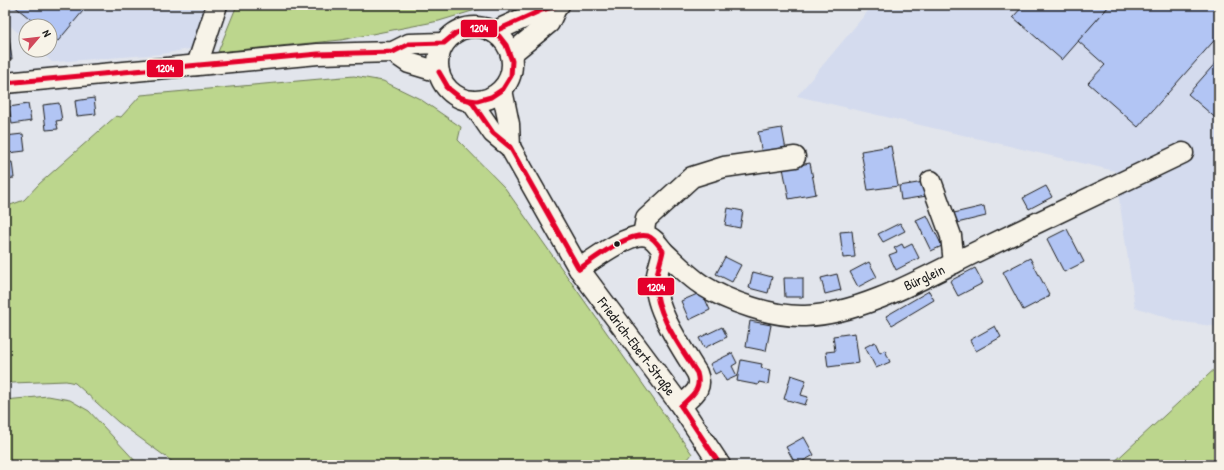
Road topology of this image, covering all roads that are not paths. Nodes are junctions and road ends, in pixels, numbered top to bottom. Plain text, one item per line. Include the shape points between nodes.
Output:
1 (218, 5) edge
2 (558, 6) edge
3 (493, 32) junction
4 (446, 41) junction
5 (393, 52) junction
6 (511, 54) junction
7 (197, 65) junction
8 (439, 72) junction
9 (5, 84) edge
10 (502, 90) junction
11 (470, 101) junction
12 (510, 147) junction
13 (1183, 153) dead end
14 (795, 157) dead end
15 (931, 181) dead end
16 (643, 235) junction
17 (663, 251) junction
18 (954, 263) junction
19 (579, 269) junction
20 (681, 406) junction
21 (715, 463) edge

1 - 7 street
2 - 3 street via 542,10
2 - 6 street via 549,23
3 - 4 street via 484,28 470,28 456,32
3 - 6 street via 504,41
4 - 5 street via 409,44
4 - 8 street via 439,56
5 - 7 street via 318,54
5 - 8 street via 409,63
6 - 10 street via 510,76
7 - 9 street
8 - 11 street via 446,87 453,94
10 - 11 street via 487,100
10 - 12 street via 509,124
11 - 12 street via 493,133
12 - 19 street, Friedrich-Ebert-Straße
13 - 18 street, Bürglein
14 - 16 street via 724,167 692,177 646,219
15 - 18 street via 951,236
16 - 17 street, Bürglein via 652,239
16 - 19 street via 620,243
17 - 18 street, Bürglein via 702,285 722,296 773,313 804,316 831,313 856,306
17 - 20 street via 656,282 657,296 666,320 700,382 698,390
19 - 20 street, Friedrich-Ebert-Straße
20 - 21 street, Friedrich-Ebert-Straße

